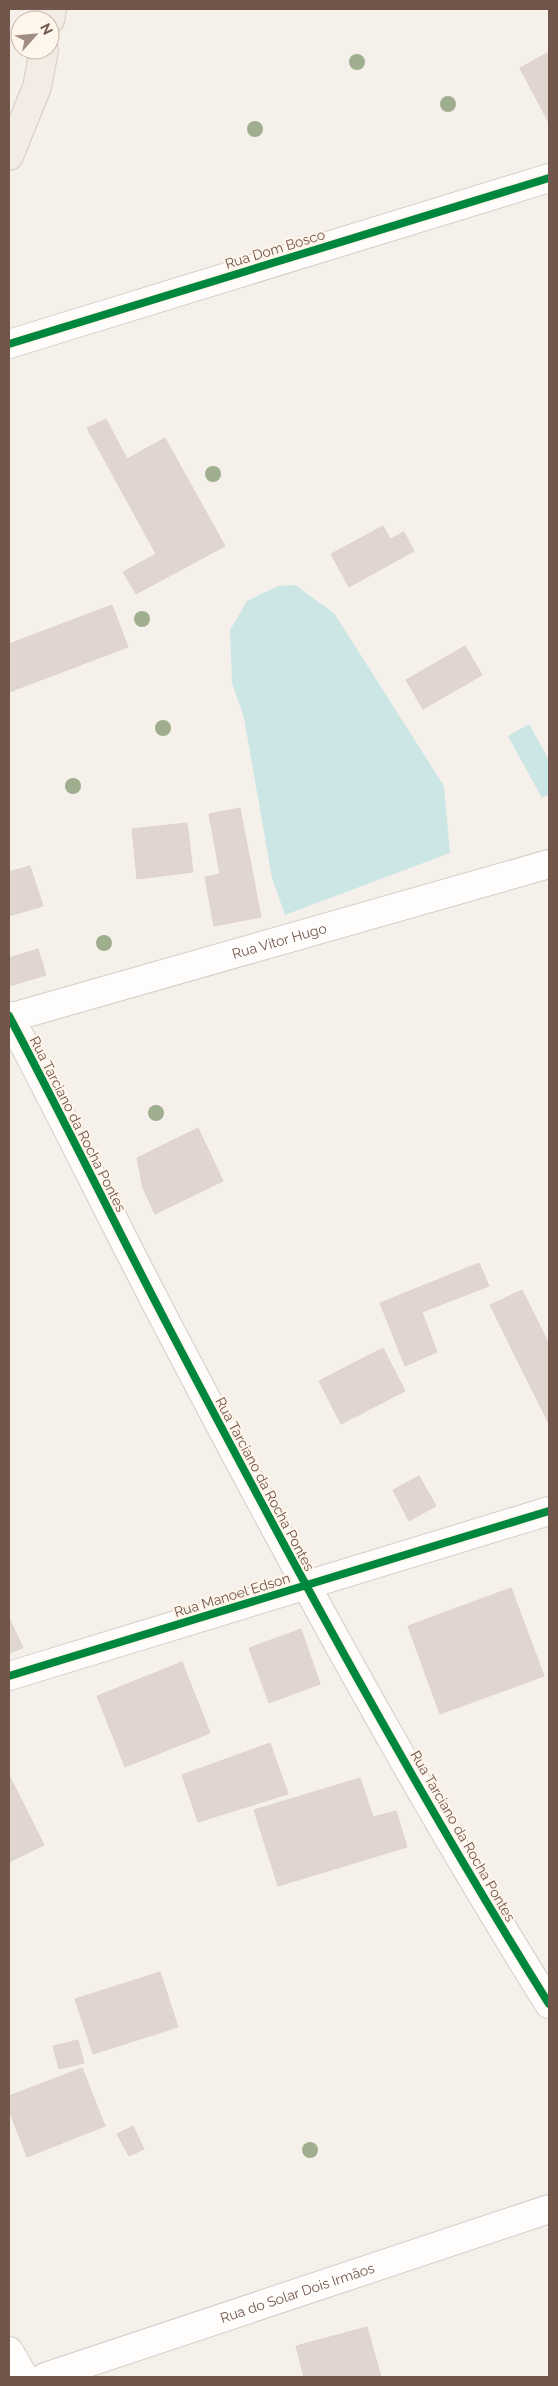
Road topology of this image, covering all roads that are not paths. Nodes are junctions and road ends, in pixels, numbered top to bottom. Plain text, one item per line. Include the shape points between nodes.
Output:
1 (42, 60) edge
2 (9, 156) edge
3 (549, 178) edge
4 (9, 344) edge
5 (549, 864) edge
6 (9, 1017) edge
7 (549, 1511) edge
8 (305, 1585) junction
9 (9, 1676) edge
10 (549, 2004) edge
11 (549, 2209) edge
12 (9, 2351) edge
13 (24, 2377) edge
14 (46, 2377) edge

1 - 2 main road via 37,86
3 - 4 street, Rua Dom Bosco
5 - 6 street, Rua Vitor Hugo
6 - 8 street, Rua Tarciano da Rocha Pontes via 168,1328
7 - 8 street, Rua Manoel Edson
8 - 9 street, Rua Manoel Edson
8 - 10 street, Rua Tarciano da Rocha Pontes via 479,1892
11 - 14 street, Rua do Solar Dois Irmãos
12 - 13 street

